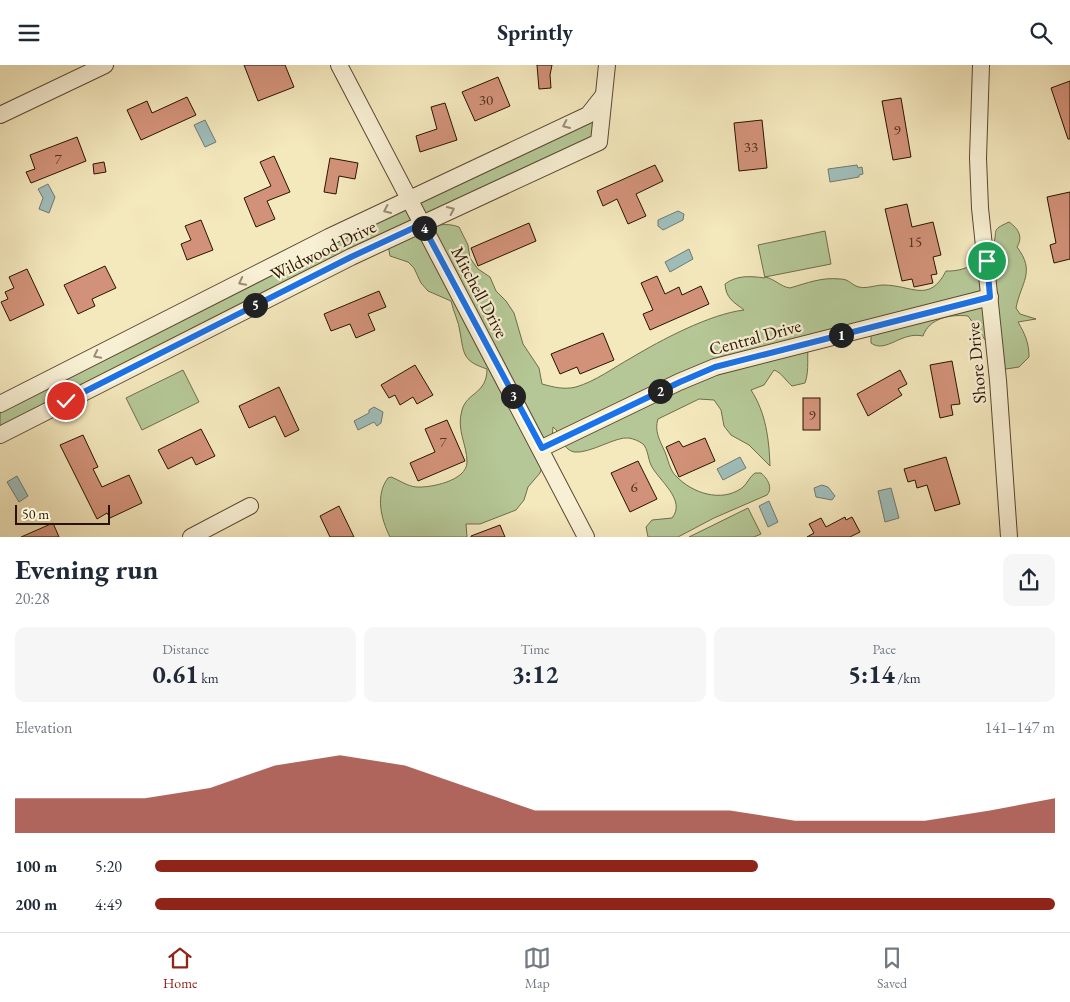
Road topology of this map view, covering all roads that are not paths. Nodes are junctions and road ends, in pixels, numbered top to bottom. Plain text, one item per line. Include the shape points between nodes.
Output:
1 (105, 65) edge
2 (339, 65) edge
3 (607, 65) edge
4 (981, 65) edge
5 (603, 96) junction
6 (0, 115) edge
7 (410, 199) junction
8 (422, 224) junction
9 (990, 297) junction
10 (0, 405) edge
11 (0, 435) edge
12 (542, 448) junction
13 (250, 507) dead end
14 (191, 537) edge
15 (586, 537) edge
16 (1009, 537) edge

1 - 6 street
2 - 7 street, Mitchell Drive
3 - 5 street, Wildwood Drive
4 - 9 street, Shore Drive via 979,166
5 -> 7 street, Wildwood Drive via 588,115
8 -> 5 street, Wildwood Drive via 599,141
7 - 8 street, Mitchell Drive
7 -> 10 street, Wildwood Drive
8 - 11 street, Wildwood Drive
8 - 12 street, Mitchell Drive
9 - 12 street, Central Drive via 715,367
9 - 16 street, Shore Drive
12 - 15 street, Mitchell Drive
13 - 14 street

